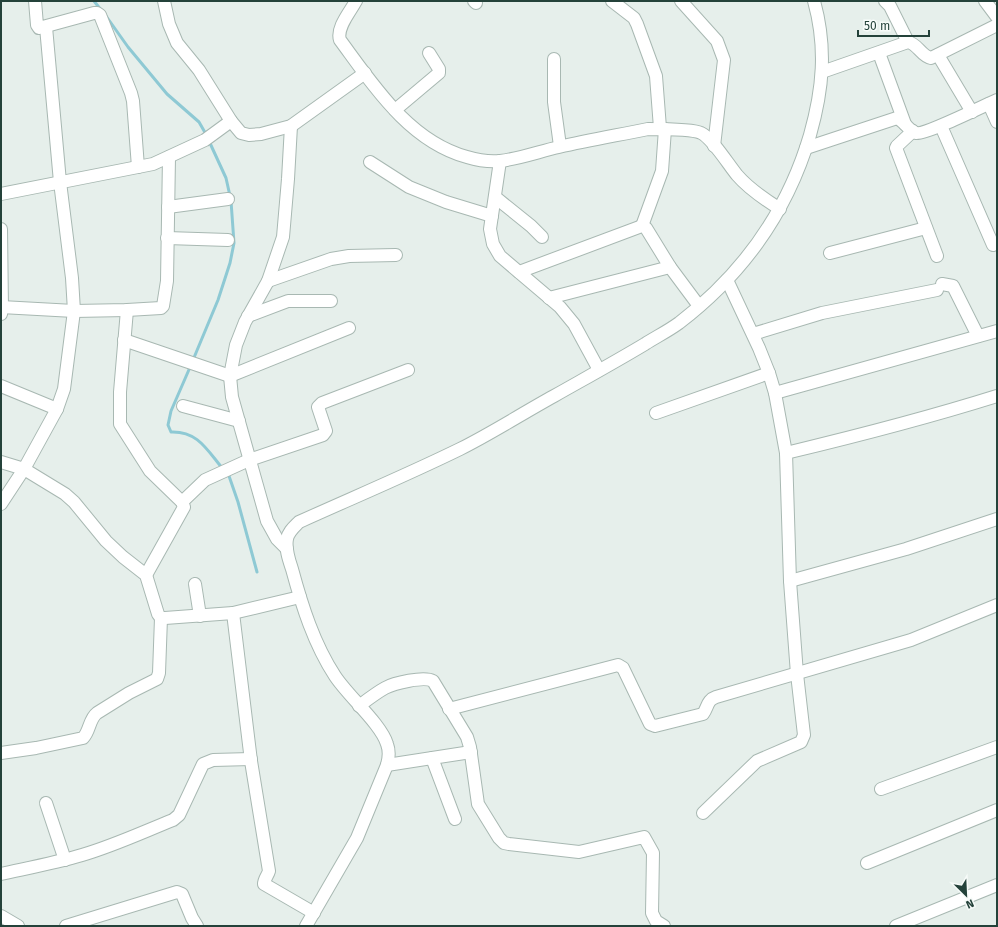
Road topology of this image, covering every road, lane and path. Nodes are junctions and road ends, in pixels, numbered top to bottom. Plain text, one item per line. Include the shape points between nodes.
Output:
1 (36, 1) edge
2 (164, 1) edge
3 (356, 1) edge
4 (612, 1) edge
5 (680, 1) edge
6 (814, 1) edge
7 (885, 1) edge
8 (985, 1) edge
9 (997, 17) edge
10 (997, 25) edge
11 (46, 27) junction
12 (908, 42) junction
13 (429, 53) dead end
14 (878, 53) junction
15 (938, 55) junction
16 (554, 59) dead end
17 (822, 72) junction
18 (365, 73) junction
19 (993, 102) edge
20 (395, 110) junction
21 (972, 112) junction
22 (231, 121) junction
23 (997, 122) edge
24 (290, 126) junction
25 (941, 126) junction
26 (909, 127) junction
27 (662, 129) junction
28 (560, 146) junction
29 (714, 146) junction
30 (806, 148) junction
31 (169, 156) junction
32 (500, 161) junction
33 (370, 162) dead end
34 (138, 168) junction
35 (60, 182) junction
36 (1, 194) edge
37 (495, 197) junction
38 (228, 199) dead end
39 (168, 207) junction
40 (780, 209) junction
41 (492, 216) junction
42 (642, 226) junction
43 (926, 228) junction
44 (1, 229) edge
45 (542, 237) dead end
46 (167, 238) junction
47 (228, 240) dead end
48 (993, 245) dead end
49 (830, 253) dead end
50 (396, 254) dead end
51 (937, 256) dead end
52 (670, 267) junction
53 (519, 272) junction
54 (727, 280) junction
55 (268, 281) junction
56 (549, 298) junction
57 (331, 301) dead end
58 (699, 306) junction
59 (2, 310) edge
60 (127, 310) junction
61 (74, 311) junction
62 (248, 316) junction
63 (349, 328) dead end
64 (997, 331) edge
65 (753, 334) junction
66 (978, 336) junction
67 (124, 340) junction
68 (408, 370) dead end
69 (599, 370) junction
70 (769, 373) junction
71 (230, 376) junction
72 (1, 386) edge
73 (775, 393) junction
74 (997, 396) edge
75 (183, 406) dead end
76 (57, 409) junction
77 (656, 413) dead end
78 (239, 421) junction
79 (786, 453) junction
80 (249, 460) junction
81 (1, 462) edge
82 (24, 469) junction
83 (182, 502) junction
84 (1, 504) edge
85 (997, 519) edge
86 (287, 549) junction
87 (146, 575) junction
88 (790, 581) junction
89 (195, 584) dead end
90 (300, 597) junction
91 (997, 605) edge
92 (233, 613) junction
93 (200, 616) junction
94 (161, 618) junction
95 (797, 674) junction
96 (359, 706) junction
97 (449, 709) junction
98 (997, 747) edge
99 (1, 752) edge
100 (471, 752) junction
101 (432, 758) junction
102 (251, 759) junction
103 (387, 765) junction
104 (881, 789) dead end
105 (46, 803) dead end
106 (997, 810) edge
107 (703, 813) dead end
108 (455, 819) dead end
109 (65, 860) junction
110 (867, 863) dead end
111 (1, 874) edge
112 (997, 885) edge
113 (314, 913) junction
114 (1, 916) edge
115 (18, 926) edge
116 (66, 926) edge
117 (197, 926) edge
118 (306, 926) edge
119 (664, 926) edge
120 (896, 926) edge

1 - 11 street via 37,25 39,28
2 - 22 street via 169,24 178,43 199,70
3 - 18 street via 341,27 339,37
4 - 27 street via 638,24 656,76
5 - 29 street via 717,41 724,60
6 - 17 street via 822,50
7 - 12 street
8 - 9 street
10 - 15 street
11 - 34 street via 94,13 100,15 133,101
11 - 35 street
12 - 14 street
12 - 15 street via 927,57
13 - 20 street via 440,73
14 - 17 street
14 - 26 street
15 - 21 street
16 - 28 street via 554,102
17 - 30 street
18 - 20 street
18 - 24 street
19 - 21 street
19 - 23 street
20 - 32 street via 420,134 451,153 477,160
21 - 25 street
22 - 24 street via 241,133 248,135
22 - 31 street via 207,139
24 - 55 street via 283,237
25 - 26 street via 921,133 916,133
25 - 48 street
26 - 30 street via 895,118
26 - 43 street via 896,148
27 - 28 street via 648,129
27 - 29 street via 699,132
27 - 42 street via 662,171
28 - 32 street
29 - 40 street via 749,188
30 - 40 street
31 - 34 street
31 - 39 street
32 - 37 street
33 - 41 street via 409,187
34 - 35 street
35 - 36 street
35 - 61 street via 72,270
37 - 41 street
37 - 45 street
38 - 39 street
39 - 46 street
40 - 54 street via 757,245
41 - 53 street via 490,229 493,244 500,256
42 - 52 street via 646,228
42 - 53 street
43 - 49 street
43 - 51 street
44 - 59 street
46 - 47 street
46 - 60 street via 167,281 163,306 157,310
50 - 55 street via 331,259
52 - 56 street
52 - 58 street
53 - 56 street
54 - 58 street
54 - 65 street
55 - 62 street
56 - 69 street via 574,324
57 - 62 street via 288,302
58 - 69 street via 677,324
59 - 61 street
60 - 61 street
60 - 67 street
61 - 76 street via 64,388
62 - 71 street via 236,345
63 - 71 street
64 - 66 street
65 - 66 street via 822,313 952,286
65 - 70 street
66 - 73 street
67 - 71 street
67 - 83 street via 120,392 121,427 150,471
68 - 80 street via 322,403 318,408 326,431 321,437
69 - 86 street via 462,448 299,522 291,529
70 - 73 street
70 - 77 street
71 - 78 street via 232,397
72 - 76 street
73 - 79 street
74 - 79 street via 870,433
75 - 78 street
76 - 82 street
78 - 80 street
79 - 88 street
80 - 83 street via 206,480
80 - 86 street via 267,521 277,539
81 - 82 street
82 - 84 street
82 - 87 street via 65,494 106,541
83 - 87 street via 184,509
85 - 88 street via 906,549
86 - 90 street
87 - 94 street
88 - 95 street
89 - 93 street
90 - 92 street
90 - 96 street via 328,664
91 - 95 street via 911,640
92 - 93 street
92 - 102 street
93 - 94 street
94 - 99 street via 160,673 157,679 95,714 84,738
95 - 97 street via 712,699 707,703 703,714 653,726 623,668 618,665
95 - 107 street via 803,740 757,761
96 - 97 street via 390,685 426,678 433,681
96 - 103 street via 380,730 387,743 390,756
97 - 100 street via 466,737
98 - 104 street
100 - 101 street
100 - 119 street via 478,804 504,843 576,852 645,838 653,856 652,913 656,921
101 - 103 street
101 - 108 street
102 - 109 street via 213,760 205,763 176,818 118,843
102 - 113 street via 269,871 264,884
103 - 113 street via 357,838
105 - 109 street
106 - 110 street
109 - 111 street
112 - 120 street
113 - 118 street
114 - 115 street
116 - 117 street via 177,892 182,894

